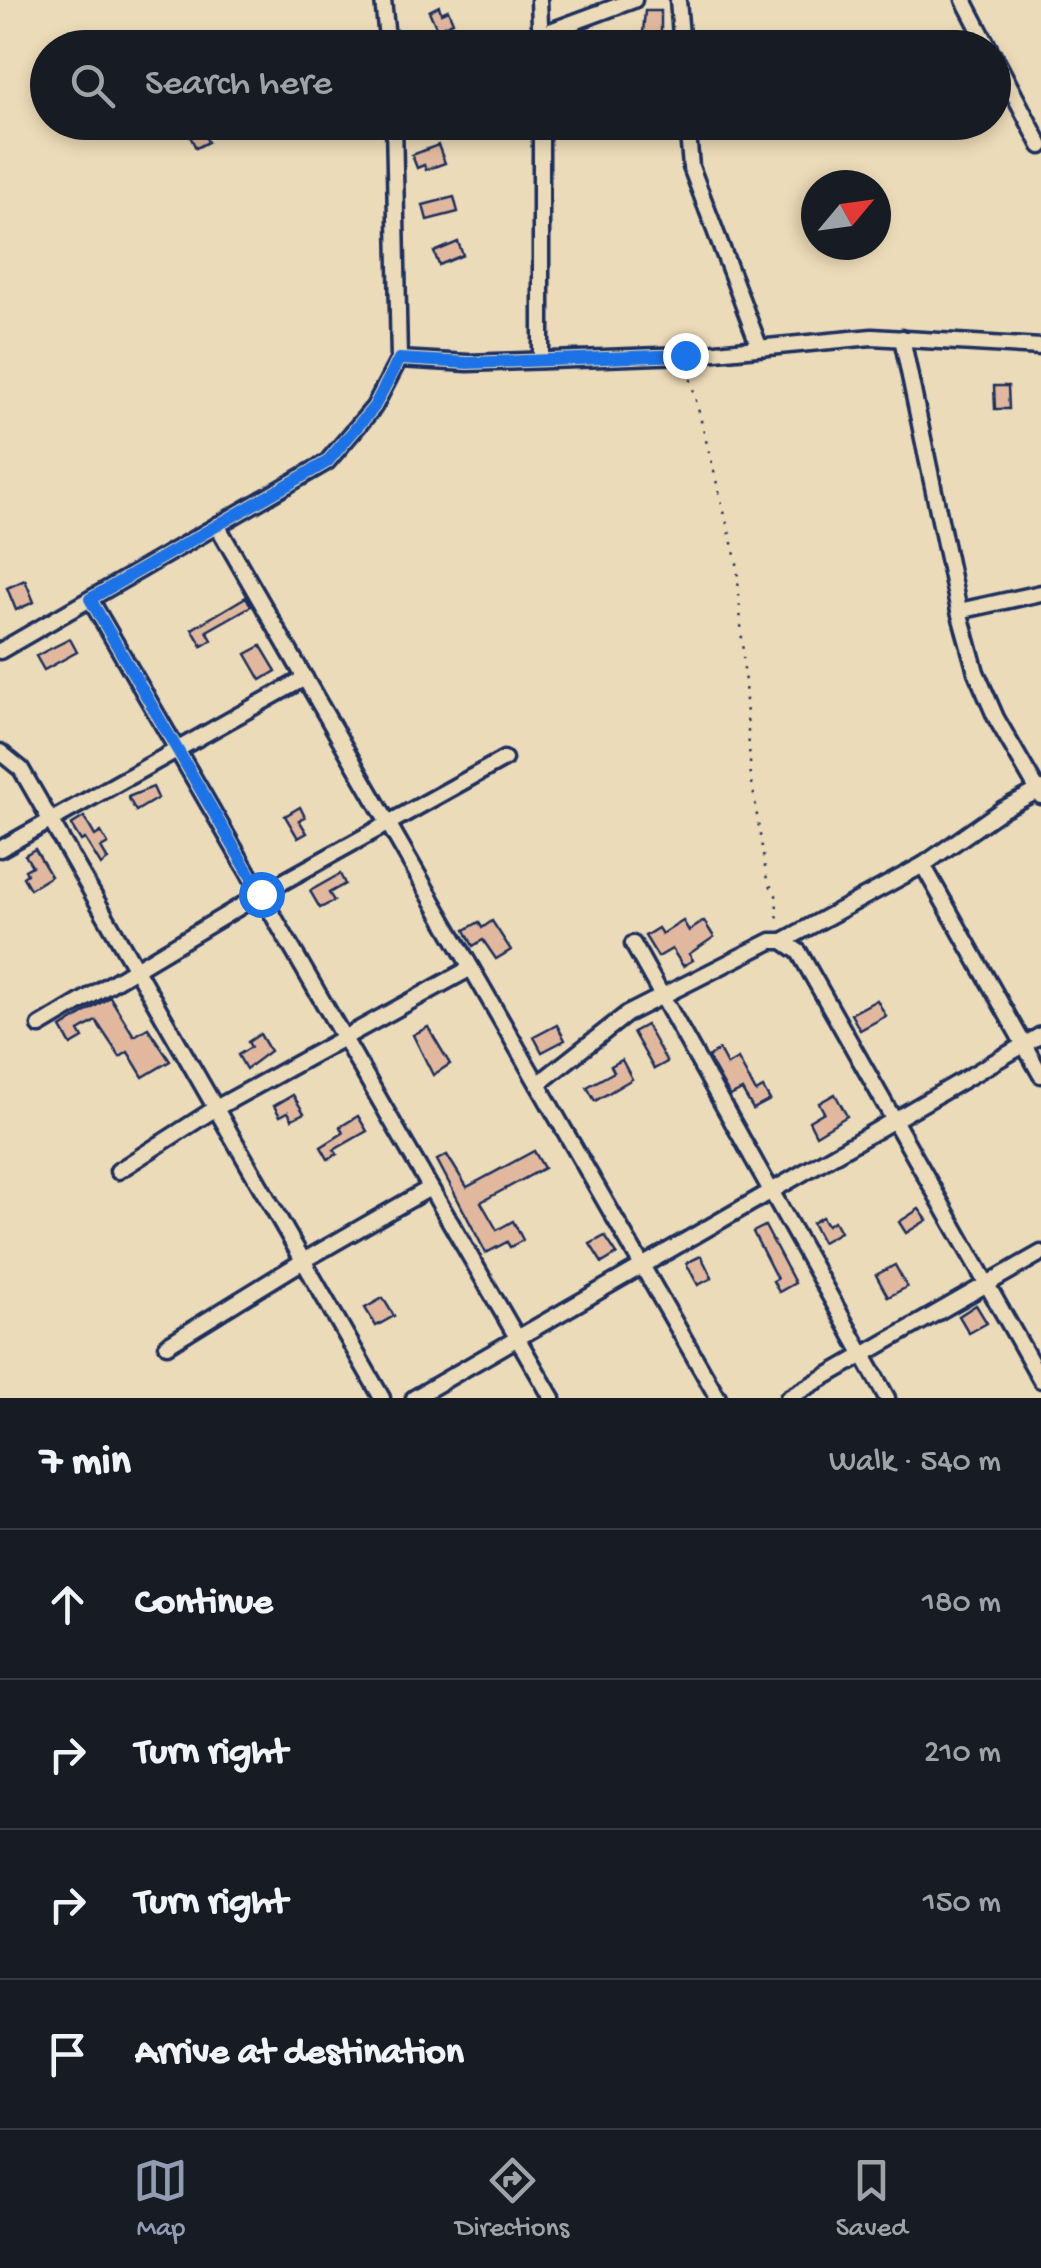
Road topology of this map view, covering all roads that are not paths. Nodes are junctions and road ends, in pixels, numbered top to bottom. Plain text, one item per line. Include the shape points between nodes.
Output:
1 (383, 0) edge
2 (539, 0) edge
3 (634, 0) edge
4 (678, 0) edge
5 (964, 0) edge
6 (386, 30) edge
7 (540, 30) edge
8 (566, 30) edge
9 (680, 30) edge
10 (980, 30) edge
11 (1011, 89) edge
12 (394, 140) edge
13 (541, 140) edge
14 (689, 140) edge
15 (1041, 146) edge
16 (902, 338) junction
17 (760, 346) junction
18 (1041, 348) edge
19 (399, 359) junction
20 (541, 360) junction
21 (217, 526) junction
22 (1041, 593) edge
23 (90, 599) junction
24 (959, 611) junction
25 (0, 652) edge
26 (305, 678) junction
27 (176, 748) junction
28 (0, 752) edge
29 (504, 760) dead end
30 (1040, 792) edge
31 (50, 819) junction
32 (388, 824) junction
33 (0, 849) edge
34 (923, 865) junction
35 (261, 894) junction
36 (784, 941) junction
37 (633, 944) dead end
38 (134, 968) junction
39 (471, 968) junction
40 (663, 998) junction
41 (40, 1026) dead end
42 (1041, 1035) edge
43 (343, 1037) junction
44 (1024, 1045) junction
45 (1041, 1075) edge
46 (538, 1084) junction
47 (216, 1108) junction
48 (894, 1120) junction
49 (118, 1171) dead end
50 (430, 1188) junction
51 (771, 1191) junction
52 (1041, 1253) edge
53 (304, 1261) junction
54 (642, 1266) junction
55 (987, 1284) junction
56 (517, 1338) junction
57 (166, 1346) dead end
58 (863, 1355) junction
59 (1041, 1380) edge
60 (382, 1398) edge
61 (414, 1398) edge
62 (552, 1398) edge
63 (718, 1398) edge
64 (788, 1398) edge
65 (887, 1398) edge

1 - 6 street
2 - 7 street
3 - 8 street
4 - 9 street
5 - 10 street
11 - 15 street
12 - 19 street
13 - 20 street
14 - 17 street via 691,166
16 - 17 street
16 - 18 street
16 - 24 street
17 - 20 street
19 - 20 street
19 - 21 street via 374,407 327,462
21 - 23 street
21 - 26 street
22 - 24 street
23 - 25 street
23 - 27 street
24 - 30 street via 996,718
26 - 27 street
26 - 32 street
27 - 31 street
27 - 35 street
28 - 31 street via 21,769
29 - 32 street
30 - 34 street via 1003,809
31 - 33 street
31 - 38 street
32 - 35 street
32 - 39 street
34 - 36 street
34 - 44 street
35 - 38 street
35 - 43 street
36 - 40 street via 771,941
36 - 48 street via 799,952
37 - 40 street
38 - 41 street
38 - 47 street
39 - 43 street
39 - 46 street
40 - 46 street via 627,1014
40 - 51 street
42 - 44 street
43 - 47 street
43 - 50 street
44 - 45 street
44 - 48 street
46 - 54 street
47 - 49 street
47 - 53 street
48 - 51 street
48 - 55 street
50 - 53 street
50 - 56 street
51 - 54 street
51 - 58 street
52 - 55 street
53 - 57 street
53 - 60 street
54 - 56 street
54 - 63 street
55 - 58 street
55 - 59 street
56 - 61 street
56 - 62 street
58 - 64 street
58 - 65 street

